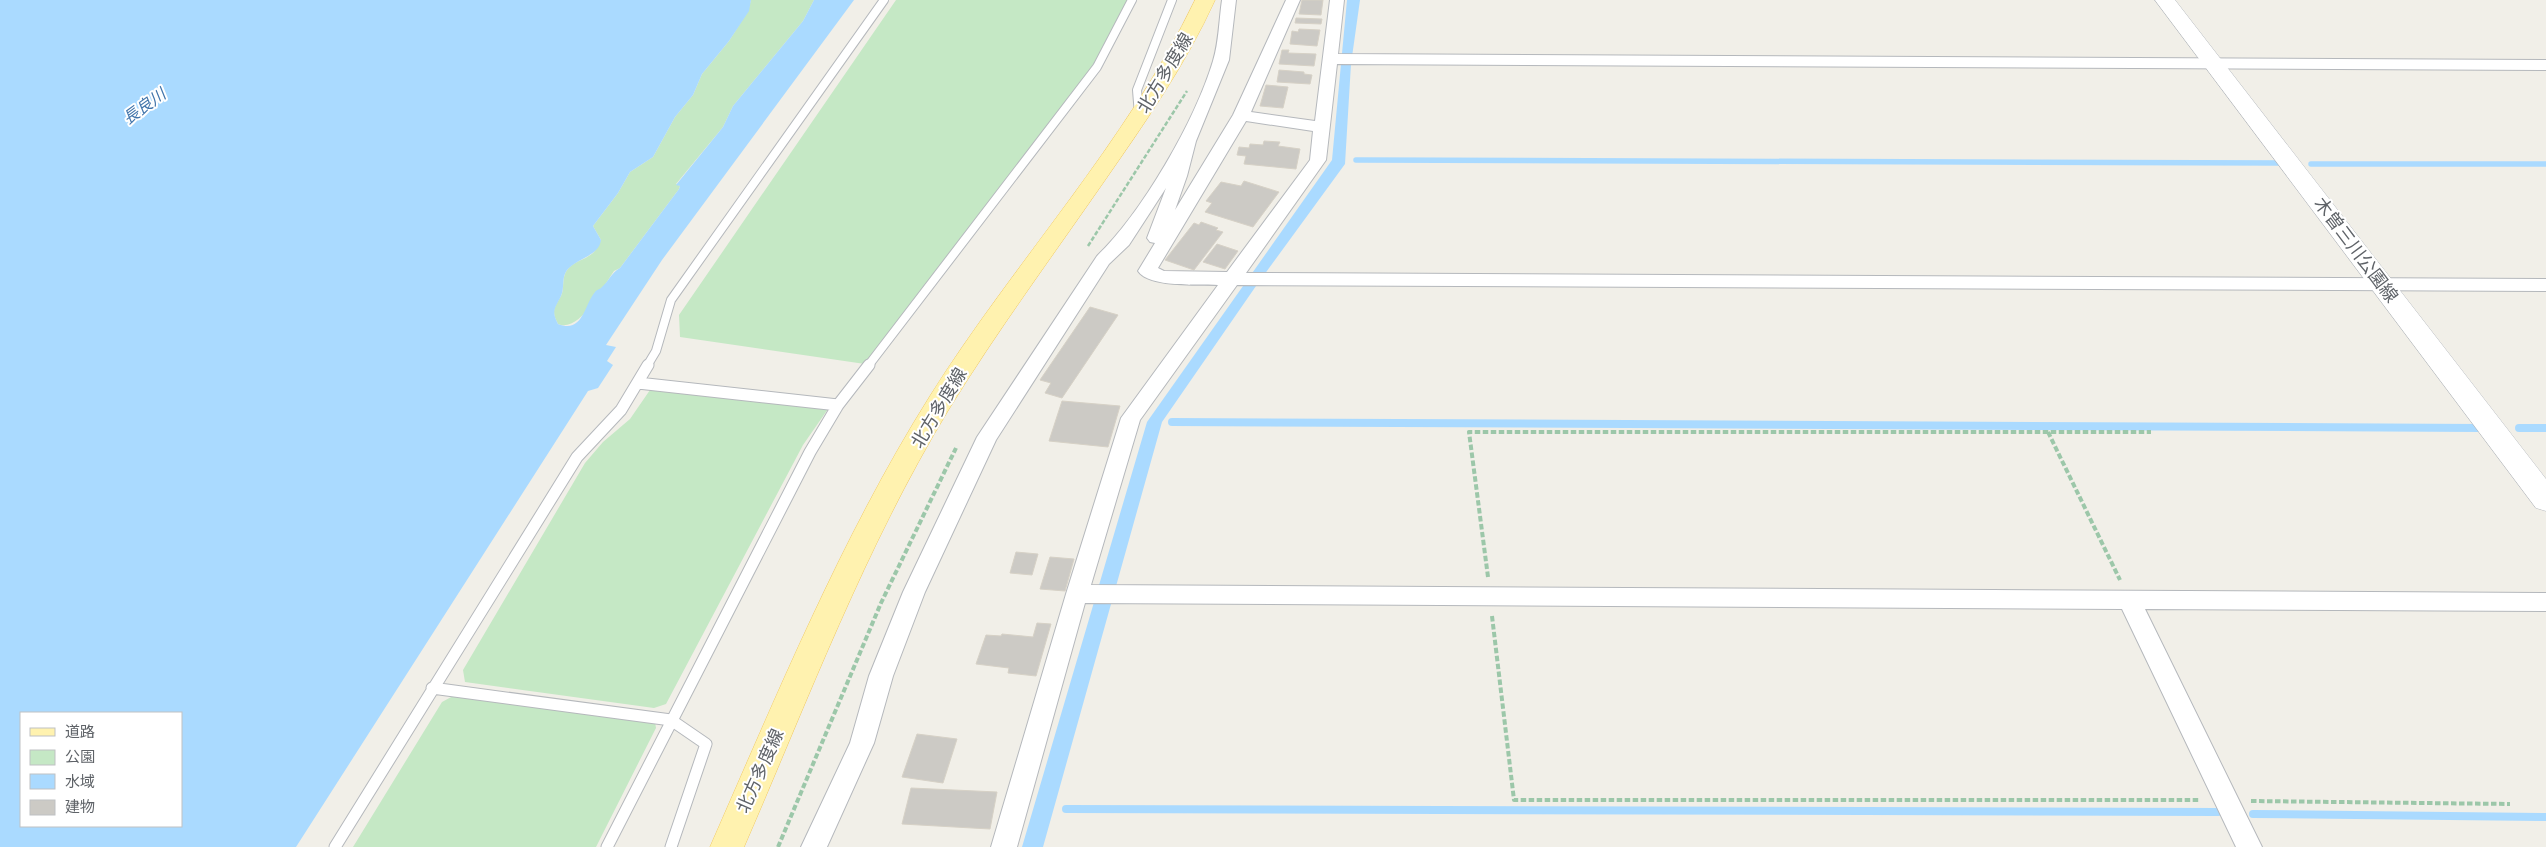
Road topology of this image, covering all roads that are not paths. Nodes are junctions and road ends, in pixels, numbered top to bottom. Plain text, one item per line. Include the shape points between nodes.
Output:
1 (884, 0) edge
2 (1132, 0) edge
3 (1172, 0) edge
4 (1205, 0) edge
5 (1229, 0) edge
6 (1293, 0) edge
7 (1337, 0) edge
8 (2165, 0) edge
9 (1333, 59) junction
10 (2214, 63) junction
11 (2546, 65) edge
12 (1241, 115) junction
13 (1139, 116) junction
14 (1322, 127) junction
15 (1188, 141) junction
16 (1147, 271) junction
17 (1236, 279) junction
18 (2382, 284) junction
19 (2546, 285) edge
20 (638, 383) junction
21 (838, 405) junction
22 (2546, 500) edge
23 (1083, 594) junction
24 (2130, 600) junction
25 (2546, 602) edge
26 (432, 688) junction
27 (671, 720) junction
28 (335, 847) edge
29 (607, 847) edge
30 (671, 847) edge
31 (726, 847) edge
32 (814, 847) edge
33 (1004, 847) edge
34 (2248, 847) edge

1 - 20 lane via 672,300 656,351
2 - 21 lane via 1097,66
3 - 13 lane via 1137,90
4 - 13 main road, 北方多度線 via 1173,62
5 - 15 street via 1221,60
6 - 12 street
7 - 9 street
8 - 10 main road, 木曽三川公園線
9 - 10 street
9 - 14 street
10 - 11 street
10 - 18 main road, 木曽三川公園線
12 - 14 street
12 - 16 street
13 - 31 main road, 北方多度線 via 938,405 859,549
14 - 17 street via 1318,160
15 - 16 street
15 - 32 street via 1123,240 1103,260 987,437 914,592 881,676 862,743
16 - 17 street via 1162,277
17 - 18 street
17 - 23 street via 1131,418
18 - 19 street
18 - 22 main road, 木曽三川公園線
20 - 21 lane
20 - 26 lane via 621,410 577,457
21 - 27 lane via 810,452
23 - 24 street
23 - 33 street
24 - 25 street
24 - 34 street
26 - 27 lane
26 - 28 lane
27 - 29 lane
27 - 30 lane via 706,744

